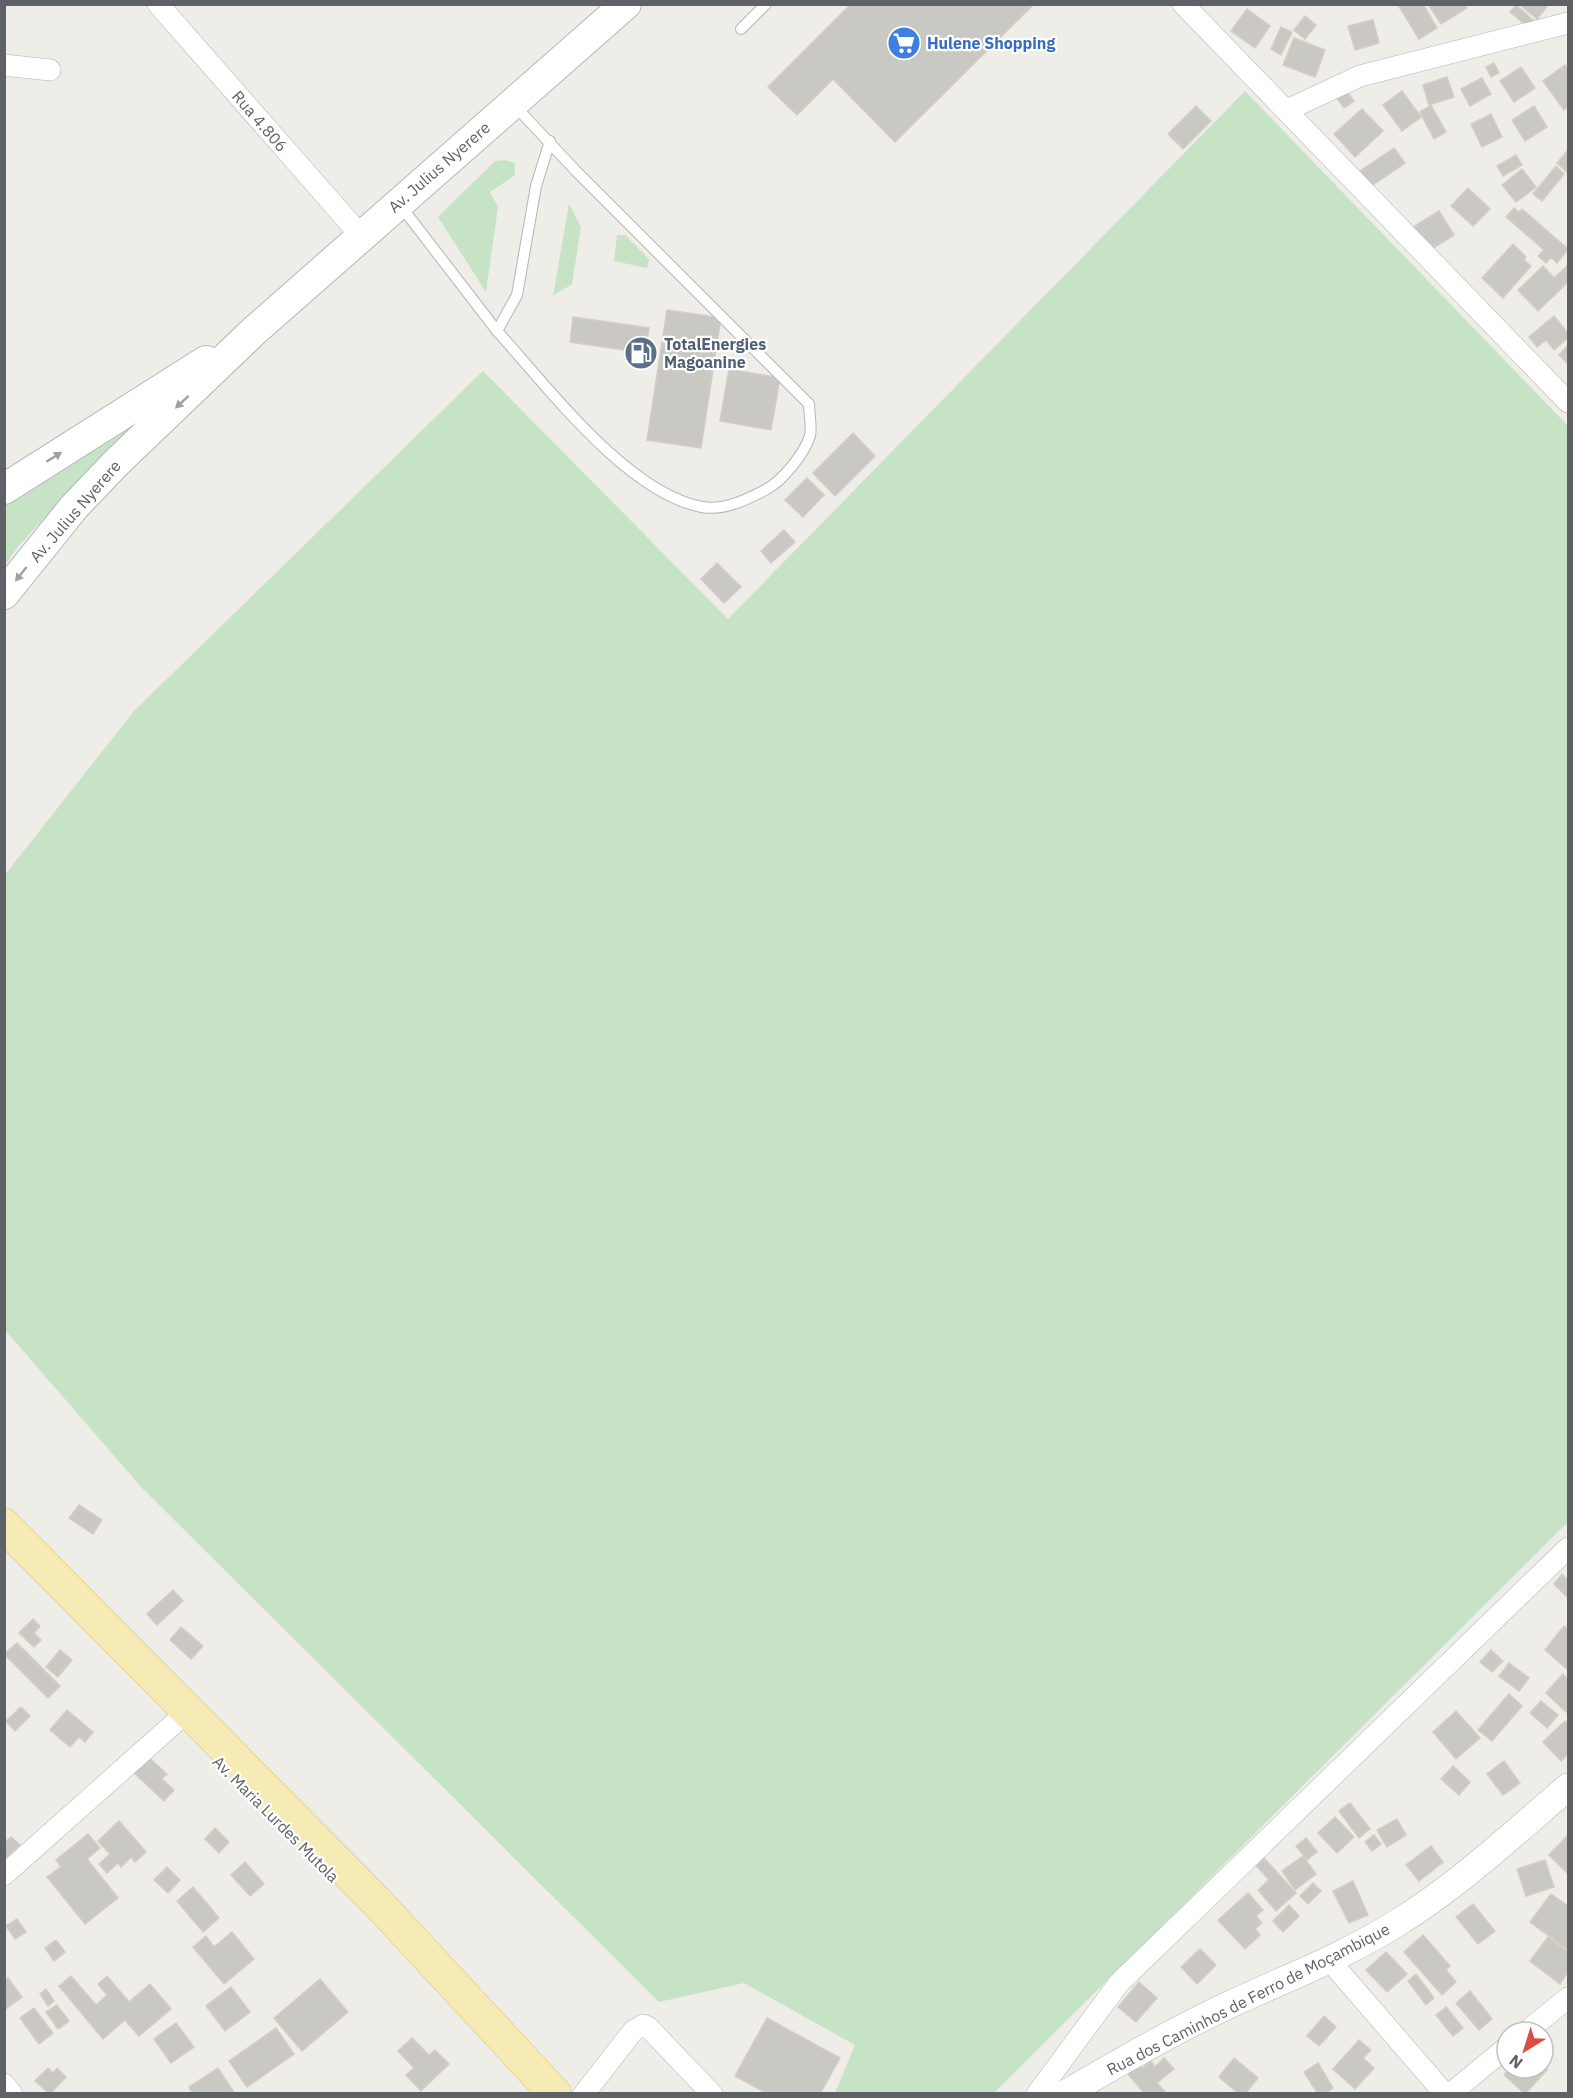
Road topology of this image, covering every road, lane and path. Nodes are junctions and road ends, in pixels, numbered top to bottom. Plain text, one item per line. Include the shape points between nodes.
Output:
1 (158, 4) edge
2 (626, 4) edge
3 (766, 4) edge
4 (1183, 4) edge
5 (1569, 23) edge
6 (741, 29) dead end
7 (4, 65) edge
8 (50, 70) dead end
9 (512, 104) junction
10 (1287, 110) junction
11 (550, 141) junction
12 (398, 203) junction
13 (362, 237) junction
14 (254, 331) junction
15 (497, 331) junction
16 (1569, 402) edge
17 (4, 489) edge
18 (4, 594) edge
19 (4, 1525) edge
20 (4, 1545) edge
21 (1569, 1548) edge
22 (178, 1720) junction
23 (1569, 1787) edge
24 (4, 1875) edge
25 (1330, 1961) junction
26 (1569, 1998) edge
27 (1541, 2020) edge
28 (1495, 2057) edge
29 (4, 2084) edge
30 (12, 2094) edge
31 (548, 2094) edge
32 (555, 2094) edge
33 (584, 2094) edge
34 (712, 2094) edge
35 (1037, 2094) edge
36 (1065, 2094) edge
37 (1448, 2094) edge

1 - 13 street, Rua 4.806
2 - 9 main road, Av. Julius Nyerere
3 - 6 lane
4 - 10 street
5 - 10 street via 1360,76
7 - 8 street
9 - 11 lane
9 - 12 main road, Av. Julius Nyerere
10 - 16 street
11 - 15 lane via 536,186 517,295
11 - 15 lane via 809,404 810,436 775,484 743,502 704,507 674,497 640,479 602,445
12 - 13 main road, Av. Julius Nyerere
12 - 15 lane
13 - 14 main road, Av. Julius Nyerere
17 -> 14 main road, Av. Julius Nyerere
14 -> 18 main road, Av. Julius Nyerere via 74,507
19 - 32 main road via 377,1902
20 - 22 main road, Av. Maria Lurdes Mutola
21 - 35 street via 1119,1983
22 - 24 street
22 - 31 main road, Av. Maria Lurdes Mutola
23 - 25 street, Rua dos Caminhos de Ferro de Moçambique via 1428,1903
25 - 36 street, Rua dos Caminhos de Ferro de Moçambique via 1233,2003
25 - 37 street
26 - 27 street
28 - 37 street
29 - 30 street
33 - 34 street via 633,2031 643,2025

